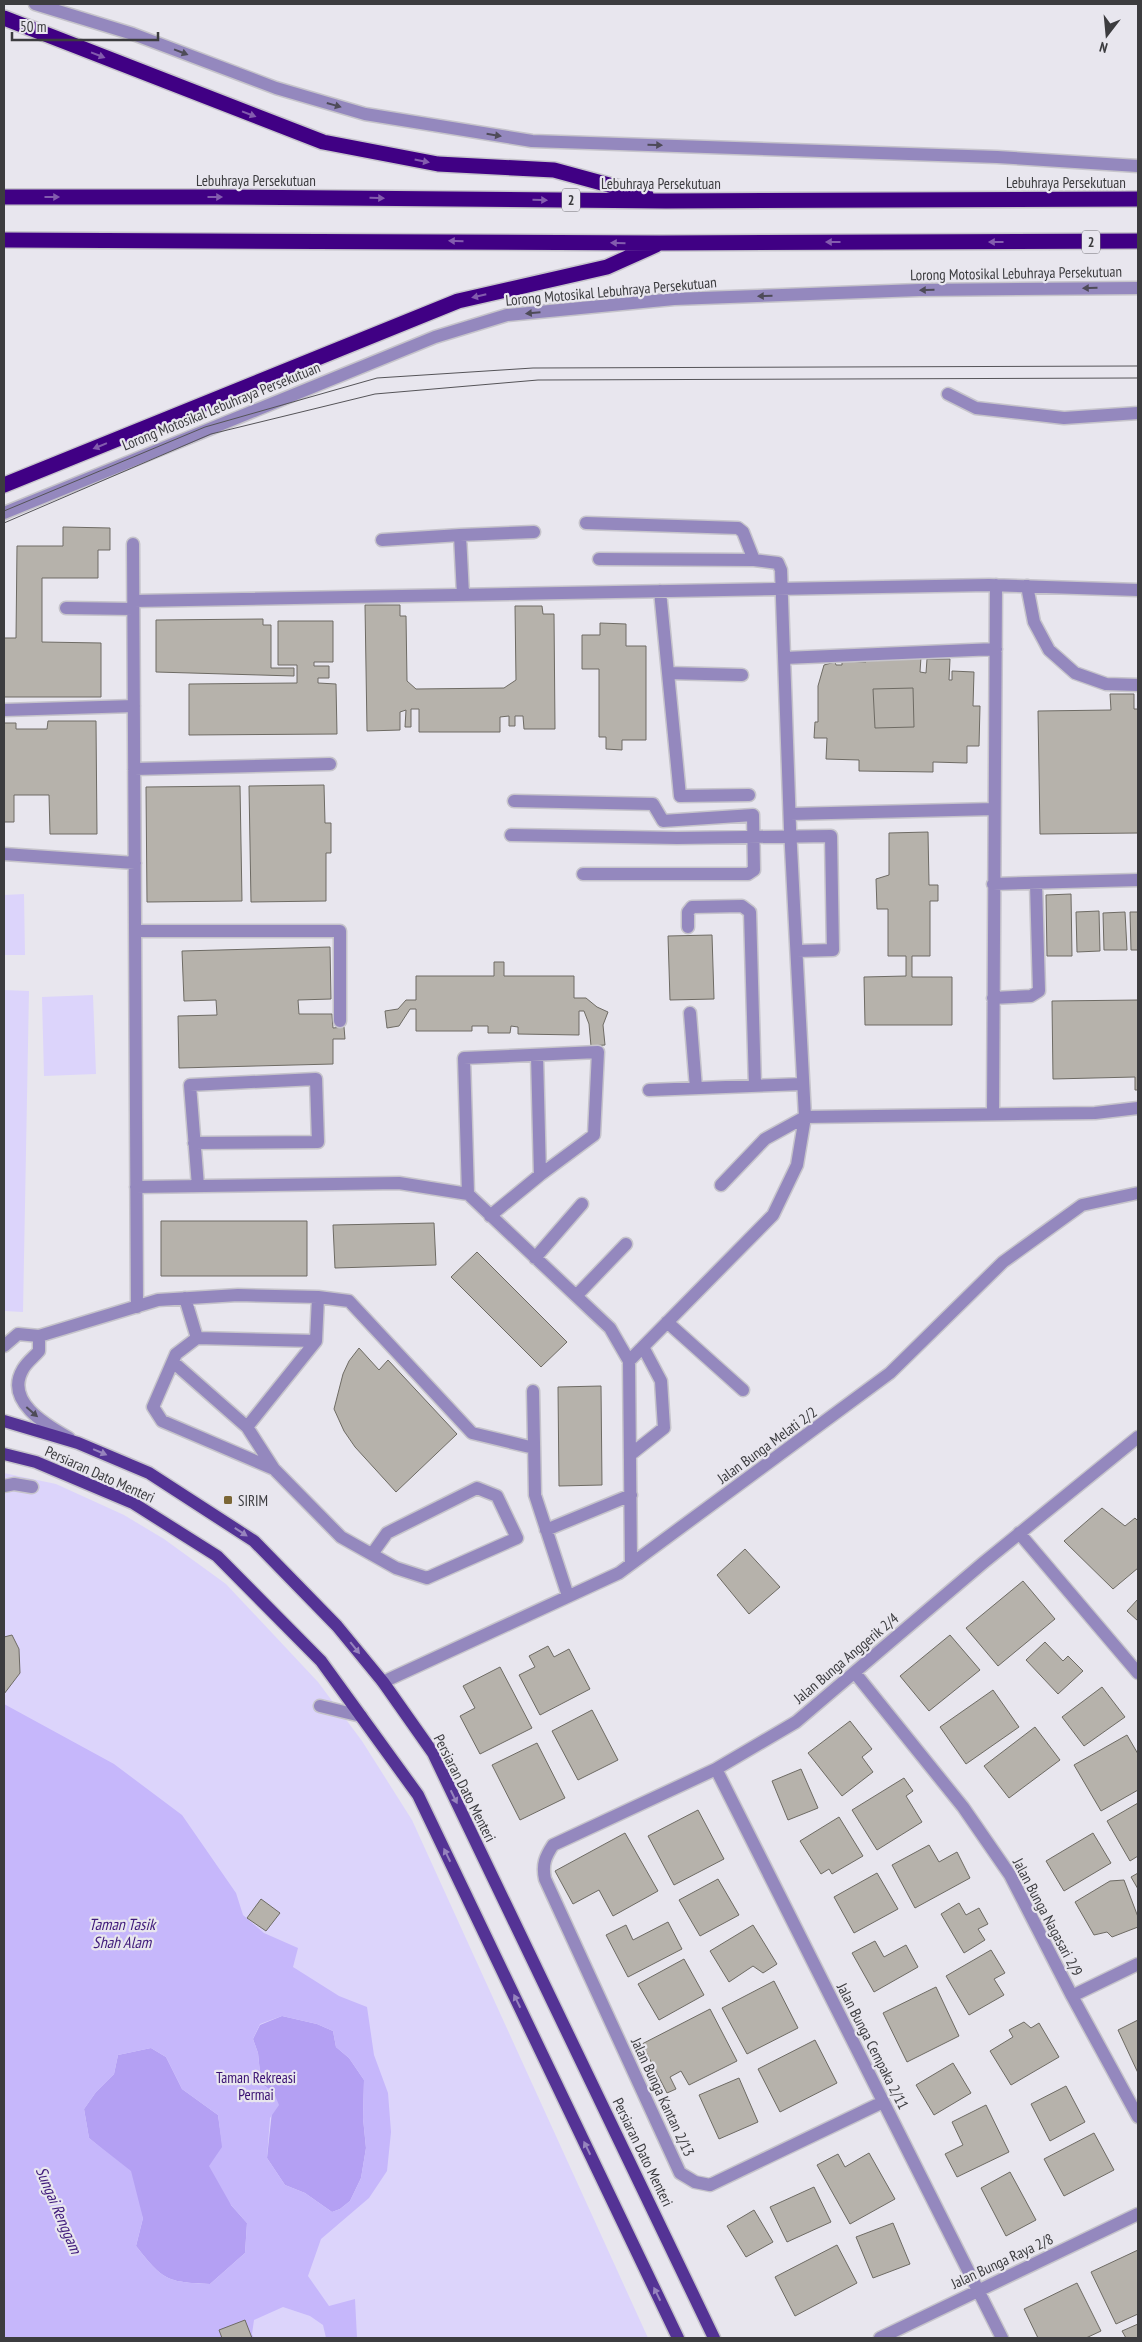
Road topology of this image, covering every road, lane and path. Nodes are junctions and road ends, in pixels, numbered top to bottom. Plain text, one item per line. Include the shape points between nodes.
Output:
1 (35, 4) edge
2 (4, 18) edge
3 (1138, 166) edge
4 (4, 197) edge
5 (1138, 199) edge
6 (666, 201) junction
7 (4, 240) edge
8 (1138, 242) edge
9 (659, 243) junction
10 (1138, 288) edge
11 (948, 394) dead end
12 (1138, 413) edge
13 (4, 485) edge
14 (4, 513) edge
15 (586, 523) dead end
16 (534, 532) dead end
17 (460, 535) junction
18 (382, 540) dead end
19 (133, 544) dead end
20 (599, 559) dead end
21 (754, 560) junction
22 (996, 585) junction
23 (1027, 586) junction
24 (781, 589) junction
25 (1138, 590) edge
26 (660, 591) junction
27 (463, 595) junction
28 (133, 605) junction
29 (66, 608) dead end
30 (996, 649) junction
31 (784, 658) junction
32 (668, 674) junction
33 (742, 675) dead end
34 (1138, 685) edge
35 (134, 706) junction
36 (4, 710) edge
37 (330, 764) dead end
38 (134, 769) junction
39 (749, 795) dead end
40 (514, 801) dead end
41 (994, 809) junction
42 (790, 814) junction
43 (511, 835) dead end
44 (752, 836) junction
45 (790, 836) junction
46 (4, 854) edge
47 (135, 863) junction
48 (583, 874) dead end
49 (1138, 880) edge
50 (1036, 883) junction
51 (993, 884) junction
52 (688, 927) dead end
53 (135, 931) junction
54 (797, 951) junction
55 (993, 998) junction
56 (690, 1013) dead end
57 (340, 1021) dead end
58 (537, 1055) junction
59 (803, 1084) junction
60 (755, 1086) junction
61 (696, 1088) junction
62 (649, 1090) dead end
63 (1138, 1108) edge
64 (992, 1114) junction
65 (805, 1117) junction
66 (194, 1143) junction
67 (540, 1175) junction
68 (721, 1185) dead end
69 (198, 1186) junction
70 (136, 1187) junction
71 (1138, 1193) edge
72 (468, 1194) junction
73 (582, 1204) dead end
74 (490, 1216) junction
75 (626, 1244) dead end
76 (535, 1258) junction
77 (576, 1296) junction
78 (318, 1297) junction
79 (185, 1298) junction
80 (137, 1307) junction
81 (667, 1322) junction
82 (39, 1336) junction
83 (197, 1338) junction
84 (316, 1341) junction
85 (4, 1346) edge
86 (643, 1347) junction
87 (629, 1361) junction
88 (173, 1362) junction
89 (743, 1390) dead end
90 (534, 1391) dead end
91 (4, 1421) edge
92 (246, 1427) junction
93 (1138, 1437) edge
94 (78, 1443) junction
95 (534, 1448) junction
96 (4, 1454) edge
97 (630, 1455) junction
98 (274, 1469) junction
99 (4, 1486) edge
100 (32, 1486) dead end
101 (630, 1495) junction
102 (546, 1530) junction
103 (1019, 1534) junction
104 (372, 1554) junction
105 (631, 1564) junction
106 (568, 1596) junction
107 (854, 1673) junction
108 (1138, 1673) edge
109 (383, 1682) junction
110 (320, 1706) dead end
111 (360, 1716) junction
112 (716, 1769) junction
113 (546, 1856) joint
114 (1138, 1964) edge
115 (1072, 1996) junction
116 (883, 2102) junction
117 (1138, 2117) edge
118 (1138, 2214) edge
119 (977, 2290) junction
120 (678, 2338) edge
121 (714, 2338) edge
122 (880, 2338) edge
123 (1002, 2338) edge

1 -> 3 street via 133,34 276,88 365,114 532,141 997,157
2 -> 6 highway via 323,142 438,164 554,170
4 -> 6 highway, Lebuhraya Persekutuan / 2
5 - 6 highway, Lebuhraya Persekutuan / 2
9 -> 7 highway, 2
8 -> 9 highway, 2
9 -> 13 highway via 607,267 458,301
10 -> 14 street, Lorong Motosikal Lebuhraya Persekutuan via 919,290 674,299 507,315 435,337
11 - 12 street via 976,408 1064,418
15 - 21 street via 738,528 743,532
16 - 17 street
17 - 18 street
17 - 27 street
19 - 28 street
20 - 21 street
21 - 24 street via 778,563
22 - 23 street
22 - 24 street
22 - 30 street
23 - 25 street
23 - 34 street via 1034,622 1049,650 1075,673 1106,684
24 - 26 street
24 - 31 street
26 - 27 street
26 - 32 street
27 - 28 street
28 - 29 street
28 - 35 street
30 - 31 street
30 - 41 street
31 - 42 street
32 - 33 street
32 - 39 street via 680,796
35 - 36 street
35 - 38 street
37 - 38 street
38 - 47 street
40 - 44 street via 653,804 663,821 753,814
41 - 42 street
41 - 51 street
42 - 45 street
43 - 44 street
44 - 45 street
44 - 48 street via 754,870 748,874
45 - 54 street
45 - 54 street via 831,836 832,950
46 - 47 street
47 - 53 street
49 - 50 street
50 - 51 street
50 - 55 street via 1039,991 1031,996
51 - 55 street
52 - 60 street via 688,912 692,907 742,906 750,912
53 - 57 street via 340,931
53 - 70 street
54 - 59 street
55 - 64 street
56 - 61 street
58 - 67 street
58 - 67 street via 598,1052 594,1135
58 - 72 street via 464,1058
59 - 60 street
59 - 65 street
60 - 61 street
61 - 62 street
63 - 64 street via 1095,1113
64 - 65 street
65 - 68 street via 765,1139
65 - 81 street via 797,1165 773,1215
66 - 66 street via 318,1142 316,1079 190,1085
66 - 69 street
67 - 74 street
69 - 70 street
69 - 72 street via 399,1183
70 - 80 street
71 - 105 street, Jalan Bunga Melati 2/2 via 1082,1205 1003,1262 890,1373
72 - 74 street
73 - 76 street
74 - 76 street
75 - 77 street
76 - 77 street
77 - 87 street via 610,1328
78 - 79 street via 238,1294
78 - 84 street
78 - 95 street via 349,1301 472,1433
79 - 80 street via 158,1300
79 - 83 street
80 - 82 street
81 - 86 street
81 - 89 street
82 - 85 street via 18,1334
82 -> 94 street via 39,1351 23,1369 19,1380 20,1394 27,1409
83 - 84 street
83 - 88 street via 176,1354
84 - 92 street
86 - 87 street
86 - 97 street via 661,1381 664,1428
87 - 97 street
88 - 92 street
88 - 98 street via 153,1407 157,1416
90 - 95 street
91 - 94 main road, Persiaran Dato Menteri
92 - 98 street
93 - 103 street, Jalan Bunga Anggerik 2/4
94 -> 109 main road, Persiaran Dato Menteri via 149,1473 254,1540 337,1626
95 - 102 street via 535,1495
96 - 111 main road, Persiaran Dato Menteri via 36,1462 133,1503 217,1556 321,1661
97 - 101 street
98 - 104 street via 341,1537
99 - 100 street
101 - 102 street
101 - 105 street
102 - 106 street
103 - 107 street, Jalan Bunga Anggerik 2/4
103 - 108 street
104 - 104 street via 388,1532 478,1488 497,1496 517,1538 427,1578 396,1568
105 - 106 street, Jalan Bunga Melati 2/2 via 619,1573
106 - 109 street, Jalan Bunga Melati 2/2
107 - 112 street, Jalan Bunga Anggerik 2/4 via 796,1722
107 - 115 street, Jalan Bunga Nagasari 2/9 via 963,1807 1010,1875
109 -> 121 main road, Persiaran Dato Menteri via 433,1753
110 - 111 street
120 -> 111 main road, Persiaran Dato Menteri via 418,1795
112 - 113 street, Jalan Bunga Anggerik 2/4 via 553,1845
112 - 116 street, Jalan Bunga Cempaka 2/11
113 - 116 street, Jalan Bunga Kantan 2/13 via 545,1879 680,2173 695,2182 710,2185
114 - 115 street
115 - 117 street, Jalan Bunga Nagasari 2/9
116 - 119 street, Jalan Bunga Cempaka 2/11
118 - 119 street, Jalan Bunga Raya 2/8
119 - 122 street, Jalan Bunga Raya 2/8
119 - 123 street, Jalan Bunga Cempaka 2/11

